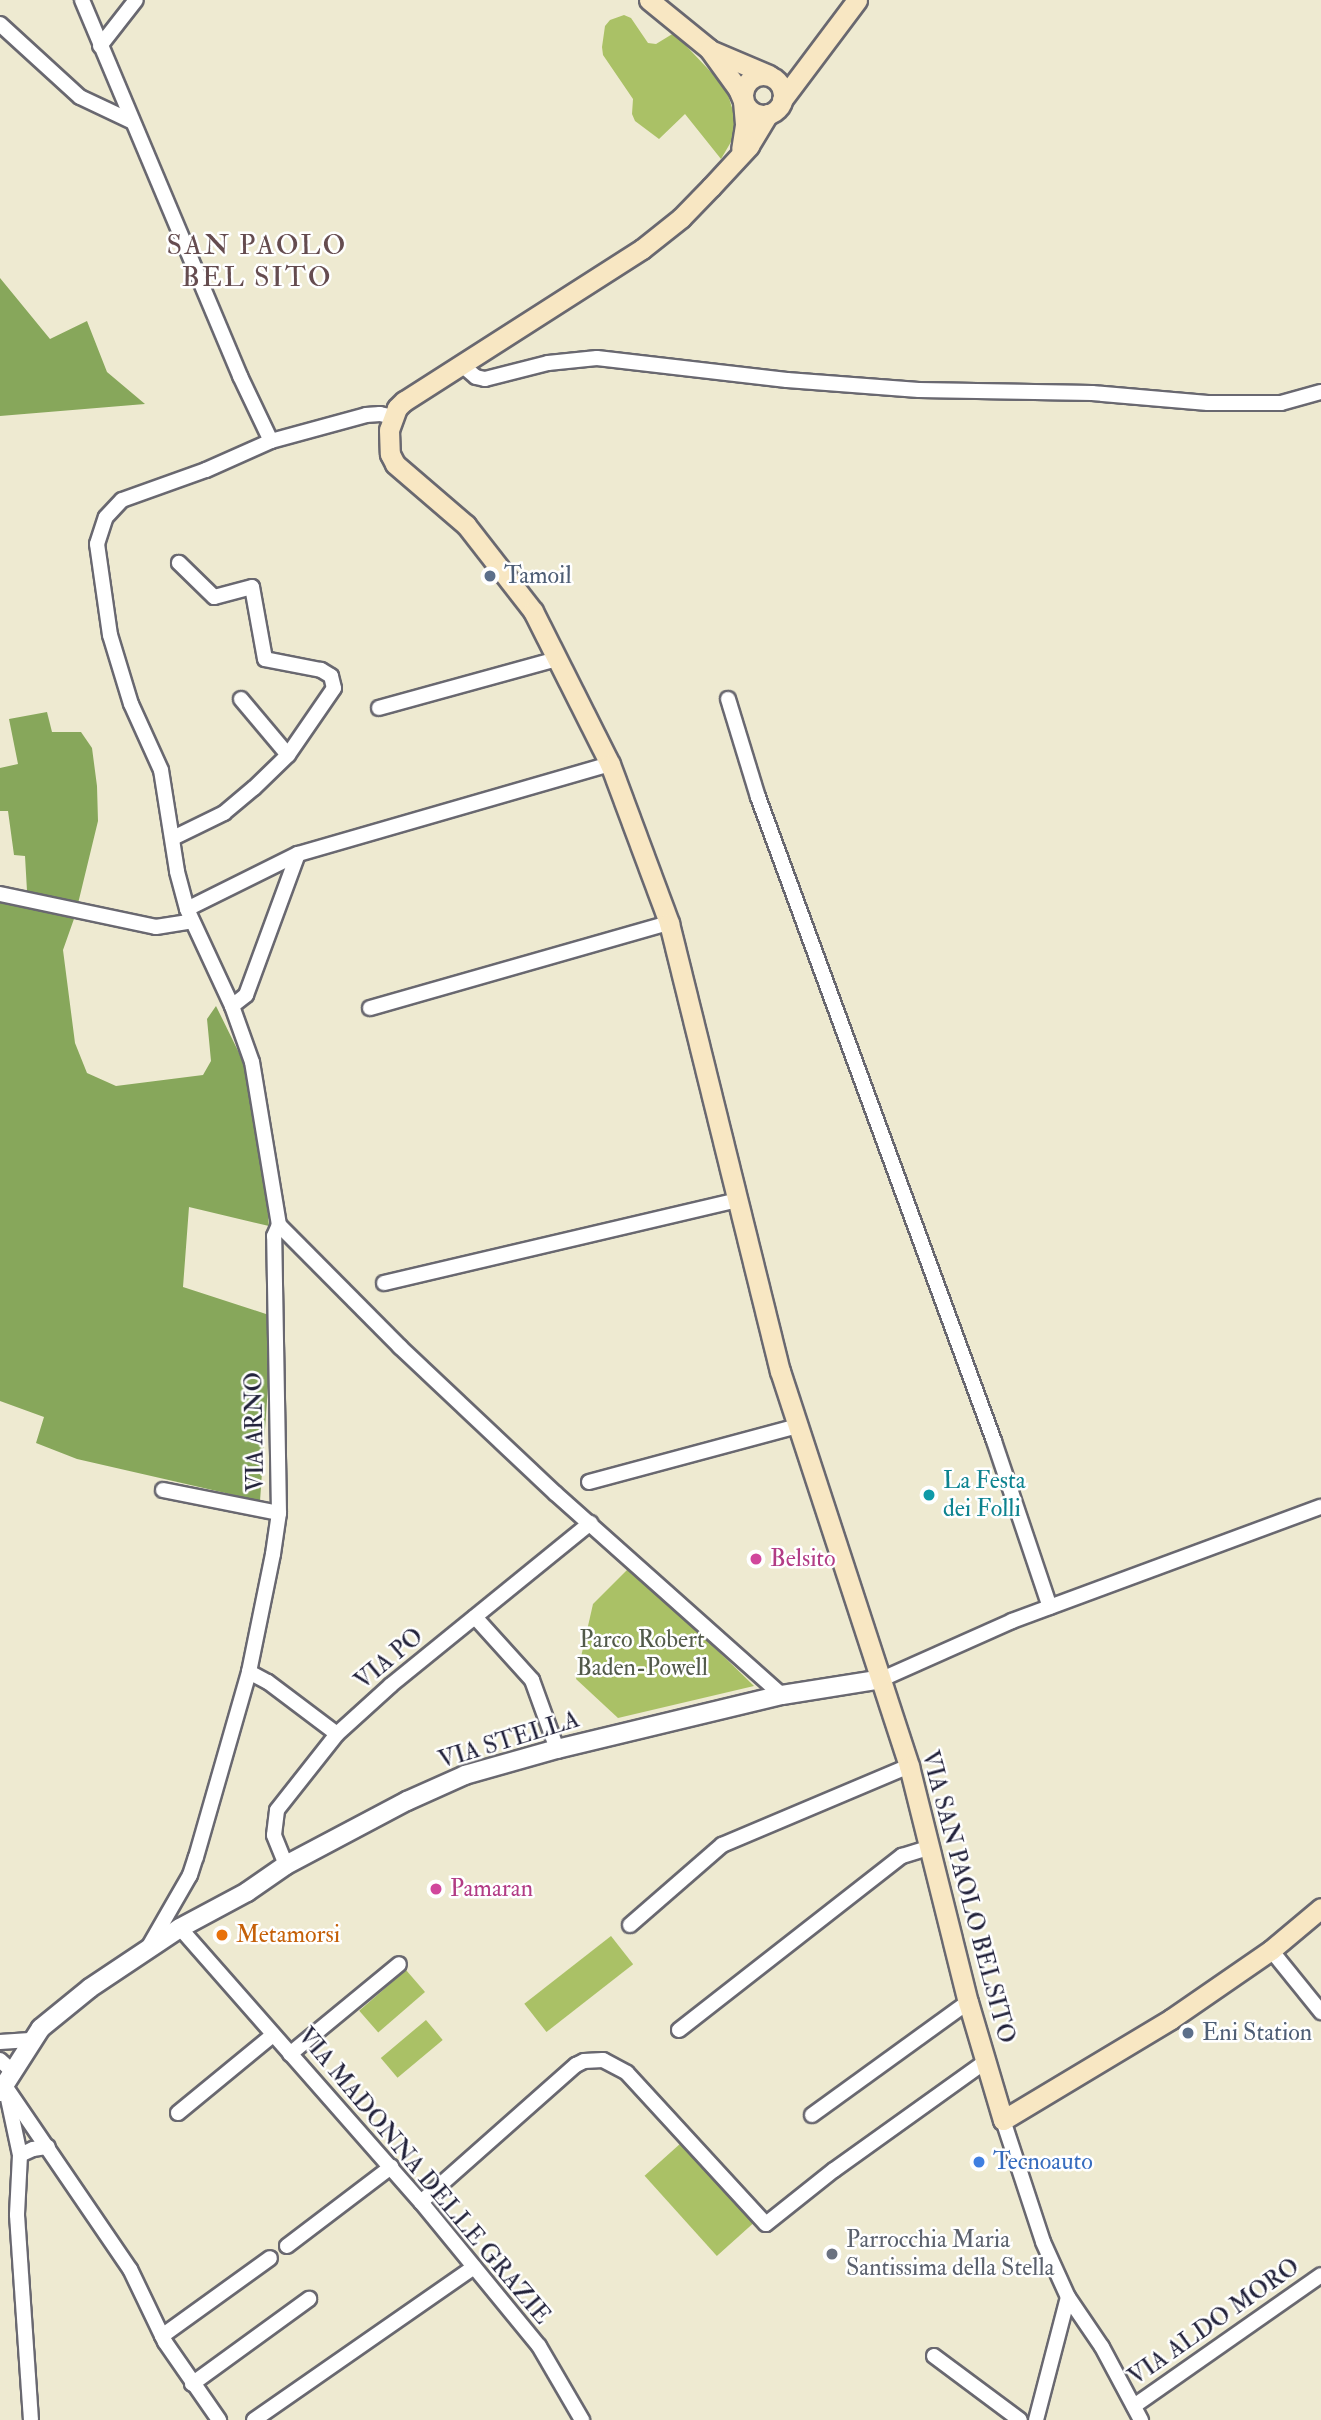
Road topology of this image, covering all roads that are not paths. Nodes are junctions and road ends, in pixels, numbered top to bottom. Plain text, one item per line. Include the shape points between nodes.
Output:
1 (82, 0) edge
2 (136, 0) edge
3 (649, 0) edge
4 (857, 0) edge
5 (0, 24) edge
6 (100, 46) junction
7 (709, 50) junction
8 (813, 62) junction
9 (766, 74) junction
10 (782, 100) junction
11 (743, 101) junction
12 (768, 114) junction
13 (131, 121) junction
14 (739, 156) junction
15 (462, 365) junction
16 (1321, 392) edge
17 (393, 417) junction
18 (271, 441) junction
19 (179, 563) dead end
20 (556, 659) junction
21 (240, 699) dead end
22 (728, 699) dead end
23 (379, 708) dead end
24 (288, 755) junction
25 (610, 764) junction
26 (173, 838) junction
27 (298, 854) junction
28 (0, 894) edge
29 (190, 915) junction
30 (669, 923) junction
31 (232, 1006) junction
32 (370, 1007) dead end
33 (737, 1200) junction
34 (279, 1225) junction
35 (384, 1283) dead end
36 (798, 1426) junction
37 (589, 1482) dead end
38 (163, 1490) dead end
39 (1321, 1507) edge
40 (279, 1513) junction
41 (590, 1523) junction
42 (1050, 1606) junction
43 (475, 1617) junction
44 (249, 1672) junction
45 (882, 1679) junction
46 (782, 1695) junction
47 (337, 1734) junction
48 (556, 1749) junction
49 (909, 1766) junction
50 (929, 1848) junction
51 (286, 1865) junction
52 (1321, 1908) edge
53 (630, 1925) dead end
54 (180, 1928) junction
55 (148, 1948) junction
56 (1271, 1950) junction
57 (399, 1965) dead end
58 (968, 2001) junction
59 (1321, 2012) edge
60 (679, 2030) dead end
61 (274, 2035) junction
62 (30, 2040) junction
63 (0, 2042) edge
64 (290, 2054) junction
65 (0, 2060) edge
66 (986, 2061) junction
67 (6, 2084) edge
68 (178, 2112) dead end
69 (812, 2115) dead end
70 (1003, 2120) junction
71 (48, 2147) junction
72 (20, 2155) junction
73 (391, 2167) junction
74 (421, 2202) junction
75 (287, 2246) dead end
76 (270, 2258) dead end
77 (474, 2267) junction
78 (1321, 2275) edge
79 (1068, 2297) junction
80 (309, 2299) dead end
81 (162, 2336) junction
82 (934, 2356) dead end
83 (192, 2384) junction
84 (1134, 2406) junction
85 (31, 2420) edge
86 (219, 2420) edge
87 (254, 2420) edge
88 (582, 2420) edge
89 (1020, 2420) edge
90 (1036, 2420) edge
91 (1141, 2420) edge

1 - 6 street
2 - 6 street
3 - 7 main road
4 - 8 main road
5 - 13 street via 80,97
6 - 13 street
7 - 9 main road
7 - 11 main road
8 - 9 main road via 782,75
8 - 10 main road
9 - 10 main road via 780,83
9 - 11 main road via 749,79
10 - 12 main road
11 - 12 main road via 756,114
11 - 14 main road via 745,125
12 - 14 main road
13 - 18 street
14 - 15 main road via 681,218 642,249
15 - 16 street via 485,379 548,363 597,358 919,390 1092,393 1208,403 1281,403
15 - 17 main road via 404,401
17 - 18 street, VIA ARNO via 366,415
17 - 20 main road, VIA SAN PAOLO BELSITO via 388,443 395,464 466,525 533,611
18 - 26 street, VIA ARNO via 122,500 106,517 97,544 110,635 131,704 161,770
19 - 24 street via 214,597 252,587 265,659 315,667 334,681 331,695
20 - 23 street
20 - 25 main road, VIA SAN PAOLO BELSITO
21 - 24 street
22 - 42 street via 758,797
24 - 26 street via 224,813
25 - 27 street
25 - 30 main road, VIA SAN PAOLO BELSITO
26 - 29 street, VIA ARNO
27 - 29 street
27 - 31 street via 246,995
28 - 29 street via 156,927
29 - 31 street, VIA ARNO
30 - 32 street
30 - 33 main road, VIA SAN PAOLO BELSITO
31 - 34 street, VIA ARNO via 253,1062
33 - 35 street
33 - 36 main road, VIA SAN PAOLO BELSITO
34 - 40 street, VIA ARNO via 274,1236
34 - 41 street via 410,1356
36 - 37 street
36 - 45 main road, VIA SAN PAOLO BELSITO
38 - 40 street
39 - 42 street
40 - 44 street, VIA ARNO
41 - 43 street, VIA PO
41 - 46 street
42 - 45 street
43 - 47 street, VIA PO
43 - 48 street via 532,1680
44 - 47 street
44 - 55 street, VIA ARNO via 190,1875
45 - 46 street, VIA STELLA
45 - 49 main road, VIA SAN PAOLO BELSITO
46 - 48 street, VIA STELLA
47 - 51 street, VIA PO via 277,1810 274,1835
48 - 51 street, VIA STELLA via 465,1775
49 - 50 main road, VIA SAN PAOLO BELSITO
49 - 53 street via 722,1845
50 - 58 main road, VIA SAN PAOLO BELSITO
50 - 60 street via 902,1856
51 - 54 street, VIA STELLA
52 - 56 main road
54 - 55 street, VIA STELLA
54 - 61 street, VIA MADONNA DELLE GRAZIE
55 - 62 street via 70,2003
56 - 59 street
56 - 70 main road via 1122,2050
57 - 64 street
58 - 66 main road, VIA SAN PAOLO BELSITO
58 - 69 street
61 - 64 street, VIA MADONNA DELLE GRAZIE
61 - 68 street, VIA MADONNA DELLE GRAZIE
62 - 63 street
62 - 67 street
64 - 73 street, VIA MADONNA DELLE GRAZIE
65 - 67 street
66 - 70 main road, VIA SAN PAOLO BELSITO
66 - 74 street via 766,2224 628,2073 603,2060 576,2065
67 - 71 street
67 - 72 street
70 - 79 street, VIA SAN PAOLO BELSITO via 1043,2242
71 - 72 street
71 - 81 street via 130,2269
72 - 85 street via 17,2214
73 - 74 street, VIA MADONNA DELLE GRAZIE
73 - 75 street
74 - 77 street, VIA MADONNA DELLE GRAZIE
76 - 81 street
77 - 87 street
77 - 88 street, VIA MADONNA DELLE GRAZIE via 539,2346
78 - 84 street, VIA ALDO MORO
79 - 84 street, VIA SAN PAOLO BELSITO
79 - 90 street
80 - 83 street
81 - 83 street
82 - 89 street
83 - 86 street
84 - 91 street, VIA SAN PAOLO BELSITO

